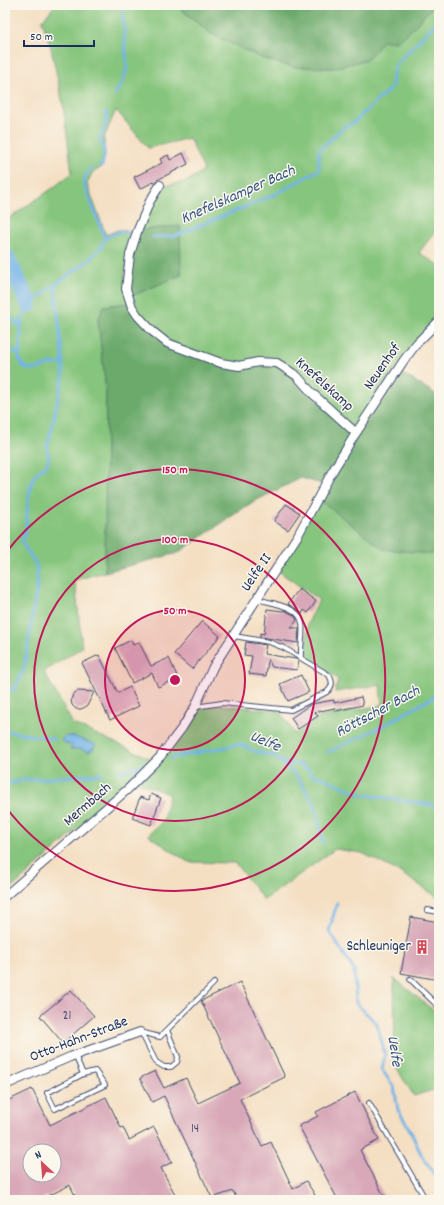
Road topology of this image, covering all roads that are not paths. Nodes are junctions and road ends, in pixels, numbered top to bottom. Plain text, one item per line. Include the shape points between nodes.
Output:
1 (160, 185) dead end
2 (439, 321) edge
3 (356, 433) junction
4 (256, 599) junction
5 (233, 636) junction
6 (301, 658) junction
7 (195, 707) junction
8 (182, 728) joint
9 (5, 896) edge
10 (427, 910) dead end
11 (439, 912) edge
12 (410, 979) dead end
13 (214, 983) dead end
14 (439, 1007) edge
15 (167, 1030) junction
16 (140, 1032) junction
17 (75, 1055) junction
18 (83, 1074) junction
19 (5, 1085) edge
20 (369, 1103) dead end
21 (426, 1200) edge

1 - 3 street, Knefelskamp via 150,201 130,255 126,289 138,316 167,343 221,363 239,366 258,362 277,363 297,376
2 - 3 street, Neuenhof via 404,360
3 - 4 street, Uelfe II via 298,535
4 - 5 street, Uelfe II
4 - 6 lane via 289,608 300,617
5 - 6 lane via 269,642
5 - 7 street, Uelfe II via 210,672
6 - 7 lane via 329,675 332,681 327,692 295,709 222,703
7 - 8 street, Uelfe II
8 - 9 street, Mermbach via 144,774
10 - 11 lane
12 - 14 lane
13 - 15 lane
15 - 16 lane via 160,1037
15 - 16 lane via 178,1062 164,1068 156,1062
16 - 17 street, Otto-Hahn-Straße
17 - 18 lane
17 - 19 street, Otto-Hahn-Straße
18 - 18 lane via 95,1071 105,1085 55,1109 47,1093
20 - 21 lane

